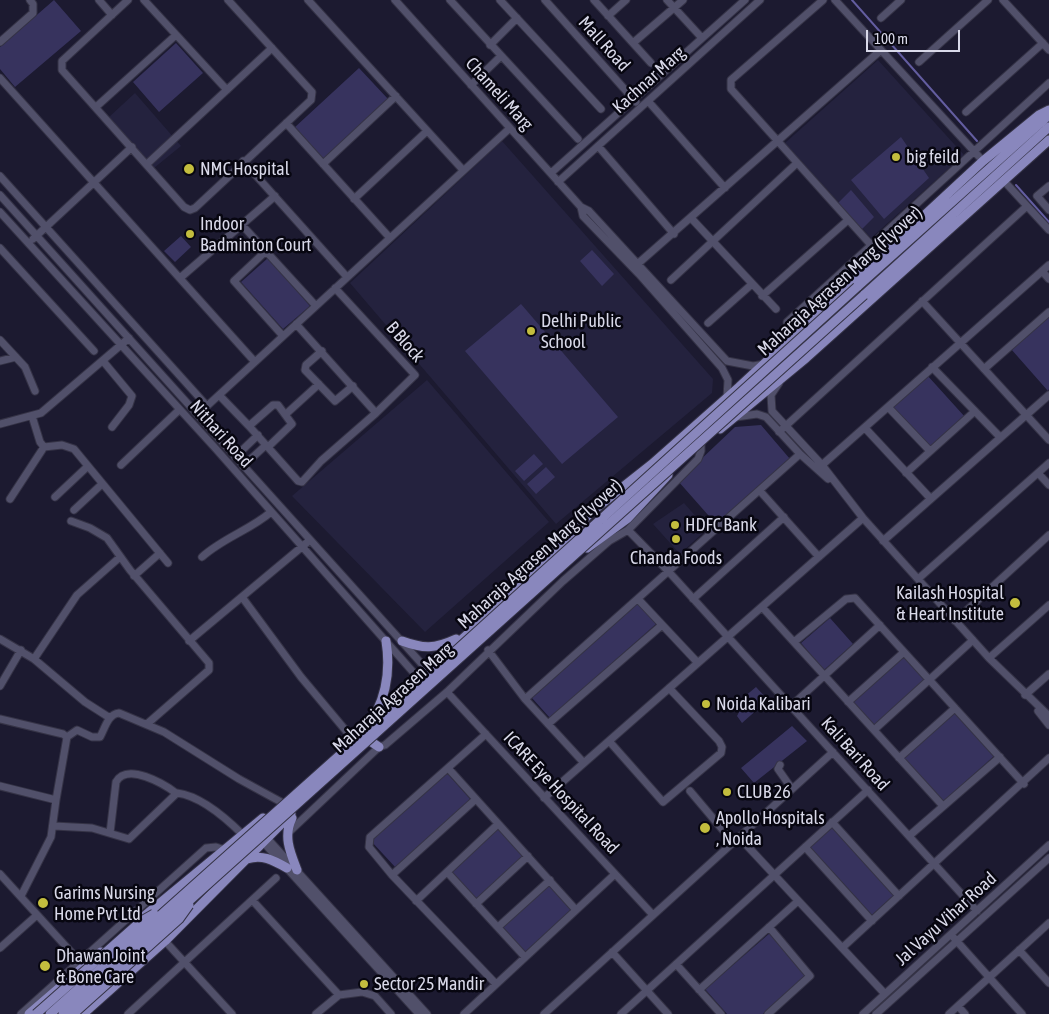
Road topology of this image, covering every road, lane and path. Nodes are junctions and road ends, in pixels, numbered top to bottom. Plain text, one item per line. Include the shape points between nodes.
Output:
1 (30, 0) edge
2 (99, 0) edge
3 (128, 0) edge
4 (144, 0) edge
5 (228, 0) edge
6 (308, 0) edge
7 (450, 0) edge
8 (500, 0) edge
9 (544, 0) edge
10 (594, 0) edge
11 (626, 0) edge
12 (667, 0) edge
13 (683, 0) edge
14 (760, 0) edge
15 (823, 0) edge
16 (835, 0) edge
17 (902, 0) edge
18 (988, 0) edge
19 (1004, 0) edge
20 (398, 1) edge
21 (742, 1) edge
22 (674, 8) junction
23 (112, 15) junction
24 (608, 16) junction
25 (516, 18) junction
26 (881, 18) dead end
27 (176, 34) junction
28 (702, 38) junction
29 (0, 42) edge
30 (633, 43) junction
31 (1042, 43) junction
32 (490, 45) junction
33 (272, 48) junction
34 (881, 50) junction
35 (1049, 50) edge
36 (501, 56) junction
37 (651, 62) dead end
38 (919, 62) dead end
39 (0, 78) edge
40 (1049, 83) edge
41 (471, 84) junction
42 (227, 90) junction
43 (396, 96) junction
44 (634, 100) junction
45 (648, 101) junction
46 (96, 107) junction
47 (640, 108) junction
48 (601, 110) dead end
49 (1049, 110) edge
50 (966, 112) dead end
51 (1049, 115) edge
52 (286, 123) junction
53 (1049, 127) edge
54 (510, 128) junction
55 (427, 131) junction
56 (578, 139) dead end
57 (1049, 140) edge
58 (777, 142) junction
59 (598, 146) junction
60 (132, 147) junction
61 (974, 150) junction
62 (983, 160) junction
63 (244, 161) junction
64 (797, 163) junction
65 (147, 164) junction
66 (323, 164) junction
67 (463, 170) junction
68 (551, 174) junction
69 (0, 176) edge
70 (1004, 181) junction
71 (94, 182) junction
72 (558, 182) junction
73 (1049, 186) edge
74 (725, 188) junction
75 (0, 195) edge
76 (275, 196) junction
77 (354, 198) junction
78 (1027, 206) junction
79 (1049, 210) edge
80 (0, 212) edge
81 (691, 218) junction
82 (848, 220) junction
83 (242, 225) junction
84 (46, 227) junction
85 (1049, 230) edge
86 (674, 234) junction
87 (36, 236) junction
88 (390, 238) junction
89 (712, 241) junction
90 (28, 243) junction
91 (871, 245) junction
92 (0, 248) edge
93 (266, 251) junction
94 (1049, 265) edge
95 (636, 266) junction
96 (1042, 271) junction
97 (180, 278) junction
98 (347, 278) junction
99 (1049, 279) edge
100 (671, 280) dead end
101 (752, 284) junction
102 (336, 288) junction
103 (762, 296) junction
104 (922, 301) junction
105 (316, 306) junction
106 (776, 309) dead end
107 (1049, 312) edge
108 (708, 323) dead end
109 (296, 324) junction
110 (283, 336) junction
111 (129, 338) junction
112 (0, 340) edge
113 (790, 340) junction
114 (960, 342) junction
115 (120, 346) junction
116 (94, 351) dead end
117 (322, 352) junction
118 (16, 358) junction
119 (806, 358) junction
120 (0, 361) edge
121 (103, 361) junction
122 (255, 362) junction
123 (765, 364) junction
124 (932, 367) junction
125 (984, 369) junction
126 (782, 378) junction
127 (319, 384) junction
128 (353, 386) junction
129 (35, 391) dead end
130 (1049, 394) edge
131 (219, 395) junction
132 (727, 398) junction
133 (888, 407) junction
134 (179, 410) junction
135 (975, 411) junction
136 (376, 413) junction
137 (286, 414) junction
138 (1026, 414) junction
139 (32, 416) junction
140 (736, 417) junction
141 (0, 424) edge
142 (250, 426) junction
143 (112, 427) dead end
144 (786, 427) junction
145 (865, 428) junction
146 (779, 432) junction
147 (258, 435) junction
148 (1000, 437) junction
149 (1049, 440) edge
150 (223, 443) junction
151 (700, 444) junction
152 (267, 446) junction
153 (44, 447) junction
154 (216, 449) junction
155 (930, 452) junction
156 (800, 454) junction
157 (236, 457) junction
158 (652, 464) junction
159 (1049, 464) edge
160 (121, 465) dead end
161 (822, 465) junction
162 (88, 466) junction
163 (243, 466) junction
164 (906, 473) junction
165 (1038, 473) junction
166 (102, 484) junction
167 (836, 485) junction
168 (1049, 485) edge
169 (658, 487) junction
170 (760, 491) junction
171 (55, 497) dead end
172 (10, 498) dead end
173 (931, 499) junction
174 (74, 510) dead end
175 (271, 512) junction
176 (784, 517) junction
177 (863, 518) junction
178 (71, 521) dead end
179 (628, 530) junction
180 (1049, 535) edge
181 (310, 540) junction
182 (564, 541) junction
183 (884, 541) junction
184 (302, 547) junction
185 (160, 553) junction
186 (578, 554) junction
187 (120, 557) junction
188 (202, 557) dead end
189 (819, 557) junction
190 (168, 563) dead end
191 (669, 572) junction
192 (134, 576) junction
193 (918, 579) junction
194 (242, 597) junction
195 (638, 599) junction
196 (694, 599) junction
197 (1049, 606) edge
198 (762, 607) junction
199 (956, 621) junction
200 (662, 625) junction
201 (880, 625) junction
202 (464, 636) junction
203 (728, 637) junction
204 (0, 639) edge
205 (973, 640) junction
206 (189, 641) junction
207 (386, 641) junction
208 (402, 641) junction
209 (794, 642) junction
210 (21, 650) junction
211 (488, 650) junction
212 (904, 652) junction
213 (34, 658) junction
214 (989, 658) junction
215 (698, 663) junction
216 (427, 669) junction
217 (1049, 674) edge
218 (824, 676) junction
219 (418, 677) junction
220 (928, 678) junction
221 (437, 681) junction
222 (0, 686) edge
223 (669, 688) junction
224 (427, 690) junction
225 (447, 692) junction
226 (1025, 695) junction
227 (525, 699) junction
228 (848, 702) junction
229 (791, 706) junction
230 (956, 708) junction
231 (375, 716) junction
232 (1049, 716) edge
233 (110, 718) junction
234 (0, 719) edge
235 (147, 724) junction
236 (548, 724) junction
237 (1049, 725) edge
238 (874, 730) junction
239 (486, 734) junction
240 (67, 737) junction
241 (352, 738) junction
242 (610, 740) junction
243 (370, 741) junction
244 (379, 747) junction
245 (833, 752) junction
246 (1000, 757) junction
247 (899, 758) junction
248 (1049, 758) edge
249 (584, 763) junction
250 (780, 765) dead end
251 (448, 768) junction
252 (1024, 784) junction
253 (0, 786) edge
254 (792, 789) junction
255 (868, 790) junction
256 (690, 791) dead end
257 (176, 793) junction
258 (476, 798) junction
259 (544, 798) junction
260 (56, 800) junction
261 (281, 802) junction
262 (943, 806) junction
263 (297, 808) junction
264 (832, 822) junction
265 (498, 824) junction
266 (54, 826) junction
267 (110, 833) junction
268 (287, 834) junction
269 (243, 835) junction
270 (909, 836) junction
271 (265, 840) junction
272 (736, 840) junction
273 (1049, 845) edge
274 (805, 847) junction
275 (225, 850) junction
276 (528, 856) junction
277 (1049, 858) edge
278 (243, 861) junction
279 (934, 864) junction
280 (286, 868) junction
281 (297, 870) junction
282 (447, 872) junction
283 (0, 874) edge
284 (615, 874) junction
285 (392, 875) junction
286 (774, 875) junction
287 (276, 878) dead end
288 (550, 880) junction
289 (199, 891) junction
290 (21, 896) junction
291 (899, 896) junction
292 (253, 901) junction
293 (416, 901) junction
294 (798, 901) junction
295 (476, 904) junction
296 (170, 905) junction
297 (576, 910) junction
298 (978, 911) junction
299 (37, 915) junction
300 (653, 915) junction
301 (872, 921) junction
302 (1049, 923) edge
303 (498, 927) junction
304 (770, 927) junction
305 (951, 935) junction
306 (165, 941) junction
307 (956, 941) junction
308 (1, 944) edge
309 (842, 948) junction
310 (1019, 950) junction
311 (612, 952) junction
312 (525, 957) junction
313 (185, 962) junction
314 (82, 963) junction
315 (676, 964) junction
316 (989, 978) junction
317 (1048, 979) edge
318 (496, 984) junction
319 (647, 990) junction
320 (699, 990) junction
321 (108, 992) junction
322 (339, 994) junction
323 (885, 994) junction
324 (958, 1006) junction
325 (21, 1014) edge
326 (29, 1014) edge
327 (36, 1014) edge
328 (50, 1014) edge
329 (63, 1014) edge
330 (73, 1014) edge
331 (84, 1014) edge
332 (128, 1014) edge
333 (232, 1014) edge
334 (316, 1014) edge
335 (391, 1014) edge
336 (419, 1014) edge
337 (427, 1014) edge
338 (464, 1014) edge
339 (544, 1014) edge
340 (621, 1014) edge
341 (668, 1014) edge
342 (721, 1014) edge
343 (768, 1014) edge
344 (863, 1014) edge
345 (876, 1014) edge
346 (949, 1014) edge
347 (965, 1014) edge
348 (1022, 1014) edge

1 - 29 street via 33,13
2 - 23 street
3 - 23 street
4 - 27 street
5 - 33 street
6 - 43 street
7 - 32 street
8 - 25 street
9 - 44 street, Mall Road
10 - 24 street
11 - 24 street
12 - 22 street
13 - 22 street
14 - 45 street, Kachnar Marg
15 - 58 street via 730,84
16 - 34 street
17 - 26 street
18 - 38 street
19 - 31 street
20 - 41 street, Chameli Marg
21 - 28 street, Kachnar Marg
22 - 28 street
22 - 30 street
23 - 46 street via 61,65
24 - 30 street
25 - 32 street
25 - 48 street
27 - 42 street
27 - 46 street
28 - 44 street, Kachnar Marg
30 - 37 street
31 - 35 street
31 - 50 street
32 - 36 street
33 - 42 street
33 - 52 street via 312,92 311,100
34 - 58 street
34 - 61 street
36 - 41 street
36 - 56 street
39 - 71 street
40 - 61 street
41 - 54 street, Chameli Marg
42 - 65 street
43 - 55 street
43 - 66 street
44 - 47 street, Mall Road
44 - 68 street, Kachnar Marg
45 - 47 street, Kachnar Marg
45 - 74 street
46 - 60 street
47 - 59 street, Kachnar Marg
49 - 62 main road, Maharaja Agrasen Marg
51 - 296 main road, Maharaja Agrasen Marg (Flyover), bridge via 432,673
52 - 63 street
52 - 66 street
53 - 289 main road, Maharaja Agrasen Marg (Flyover), bridge
54 - 67 street
54 - 68 street, Chameli Marg
55 - 67 street
55 - 77 street
57 - 70 main road, Maharaja Agrasen Marg
58 - 64 street
58 - 74 street
59 - 72 street, Kachnar Marg
59 - 86 street
60 - 65 street
60 - 71 street
61 - 62 street
61 - 91 street
62 - 113 main road, Maharaja Agrasen Marg
63 - 65 street via 190,210
63 - 76 street
64 - 82 street
64 - 89 street
66 - 77 street
67 - 88 street
68 - 72 street, Chameli Marg
69 - 84 street
70 - 78 street
70 - 119 main road, Maharaja Agrasen Marg
71 - 84 street
71 - 97 street
72 - 95 street, Chameli Marg via 581,207 583,216
73 - 79 street via 1037,196
74 - 81 street
75 - 87 street
76 - 83 street
76 - 98 street
77 - 88 street
78 - 85 street
78 - 104 street
80 - 90 street, Nithari Road
81 - 86 street
81 - 89 street
82 - 91 street
82 - 103 street
83 - 93 street
83 - 97 street
84 - 87 street
84 - 131 street via 207,406
86 - 95 street
87 - 90 street
87 - 111 street
88 - 98 street
89 - 100 street
89 - 101 street
90 - 115 street, Nithari Road
91 - 113 street via 787,322
92 - 116 street
93 - 105 street
93 - 110 street via 234,281
94 - 96 street
95 - 123 street, Chameli Marg via 727,361 753,366
95 - 132 street, Chameli Marg via 722,368 728,380
96 - 99 street
96 - 114 street
97 - 122 street
98 - 102 street
101 - 103 street
101 - 108 street
102 - 105 street
102 - 136 street, B Block via 415,375
103 - 106 street
104 - 114 street
104 - 144 street
105 - 109 street
107 - 125 street
109 - 110 street
109 - 117 street
110 - 122 street
111 - 115 street
111 - 150 street
112 - 118 street
113 - 119 street
113 - 123 main road, Maharaja Agrasen Marg
114 - 124 street
114 - 125 street
115 - 121 street
115 - 134 street, Nithari Road
117 - 127 street via 305,367
117 - 128 street
118 - 120 street
118 - 129 street via 29,375
119 - 126 main road, Maharaja Agrasen Marg
121 - 139 street via 52,405
121 - 143 street via 132,396
122 - 131 street
123 - 132 main road, Maharaja Agrasen Marg
124 - 133 street
124 - 135 street
125 - 138 street
126 - 140 main road, Maharaja Agrasen Marg
126 - 144 street via 771,395 770,404
127 - 128 street via 335,401
127 - 137 street
128 - 136 street
130 - 138 street
131 - 142 street, B Block
132 - 158 main road, Maharaja Agrasen Marg
133 - 145 street
133 - 155 street
134 - 154 street, Nithari Road
134 - 160 street
135 - 148 street
135 - 155 street
136 - 152 street, B Block via 331,451 302,482
137 - 142 street via 278,405 273,405
137 - 152 street via 292,424
138 - 148 street
138 - 149 street
139 - 141 street
139 - 153 street
140 - 146 street via 757,414 766,417
140 - 151 main road, Maharaja Agrasen Marg
142 - 147 street, B Block
144 - 146 street
144 - 161 street
145 - 161 street
145 - 164 street
146 - 156 street
147 - 152 street, B Block
147 - 157 street
148 - 173 street
150 - 154 street
150 - 157 street
151 - 169 main road, Maharaja Agrasen Marg
151 - 179 street via 698,459
152 - 163 street
153 - 162 street via 69,446
153 - 172 street
154 - 175 street, Nithari Road
155 - 164 street
156 - 167 street
156 - 170 street
157 - 163 street
158 - 169 main road via 620,496 621,506 630,508 649,490
158 - 182 main road, Maharaja Agrasen Marg via 590,513
159 - 165 street
161 - 167 street
162 - 166 street
162 - 171 street
163 - 181 street
164 - 173 street
165 - 168 street
165 - 193 street
166 - 174 street
166 - 185 street
167 - 177 street
169 - 186 main road, Maharaja Agrasen Marg via 628,518
170 - 176 street
170 - 191 street
173 - 183 street
175 - 184 street, Nithari Road
175 - 188 street
176 - 189 street
176 - 196 street
177 - 183 street
177 - 189 street
178 - 187 street via 107,538
179 - 191 street, Kali Bari Road
179 - 211 street via 563,580
180 - 199 street
181 - 184 street
181 - 208 street
182 - 186 main road via 564,550 568,554
182 - 202 main road, Maharaja Agrasen Marg via 528,580
183 - 193 street
184 - 194 street
184 - 207 street, Nithari Road
185 - 190 street
185 - 192 street
186 - 221 main road, Maharaja Agrasen Marg
187 - 192 street
187 - 213 street via 73,600
189 - 198 street
191 - 195 street
191 - 196 street, Kali Bari Road
192 - 206 street
193 - 199 street
194 - 206 street
194 - 241 street via 301,677
195 - 200 street
195 - 227 street
196 - 203 street, Kali Bari Road
197 - 214 street
198 - 203 street
198 - 209 street
199 - 205 street
200 - 215 street
200 - 236 street
201 - 209 street via 855,598 850,597
201 - 212 street
201 - 218 street
202 - 208 main road via 442,646 423,648
202 - 216 main road, Maharaja Agrasen Marg
203 - 215 street
203 - 229 street, Kali Bari Road
204 - 210 street
205 - 214 street
205 - 220 street
206 - 235 street via 209,663 209,670
207 - 219 street, Nithari Road
207 - 231 main road via 389,670 385,695
208 - 216 street
209 - 218 street
210 - 213 street
210 - 222 street
211 - 225 street
211 - 227 street
212 - 220 street
212 - 228 street
213 - 233 street via 85,702
214 - 226 street
215 - 223 street
216 - 219 main road, Maharaja Agrasen Marg
216 - 221 street
217 - 226 street
218 - 228 street
218 - 229 street
219 - 224 street, Nithari Road
219 - 231 main road, Maharaja Agrasen Marg
220 - 230 street
220 - 238 street
221 - 224 main road, Maharaja Agrasen Marg
223 - 242 street
223 - 242 street via 719,741 721,753 663,802
224 - 243 main road, Maharaja Agrasen Marg
225 - 239 street, ICARE Eye Hospital Road
225 - 244 street via 386,745
226 - 232 street
226 - 237 street
227 - 236 street
228 - 238 street
229 - 245 street, Kali Bari Road
230 - 246 street
230 - 247 street
231 - 241 main road, Maharaja Agrasen Marg
233 - 235 street via 119,713
233 - 240 street via 100,737 77,730
234 - 240 street
235 - 261 street
236 - 249 street
238 - 247 street
239 - 251 street
239 - 259 street, ICARE Eye Hospital Road
240 - 260 street
241 - 261 main road, Maharaja Agrasen Marg
242 - 249 street
243 - 244 main road
243 - 263 main road, Maharaja Agrasen Marg
244 - 268 street
245 - 254 street
245 - 255 street, Kali Bari Road
246 - 252 street
246 - 262 street
247 - 262 street
248 - 252 street
249 - 259 street
250 - 254 street via 778,769
251 - 258 street
251 - 285 street via 370,837 369,847
252 - 279 street
253 - 260 street
254 - 272 street
255 - 264 street
255 - 270 street, Kali Bari Road
256 - 272 street
257 - 267 street via 133,837 124,839
257 - 267 street via 153,778 124,774 119,777
257 - 269 street via 206,806
258 - 265 street
258 - 285 street
259 - 284 street, ICARE Eye Hospital Road
260 - 266 street
261 - 269 main road, Maharaja Agrasen Marg
262 - 270 street
263 - 268 main road via 286,828
263 - 271 main road, Maharaja Agrasen Marg
264 - 274 street
264 - 291 street
265 - 276 street
265 - 282 street
266 - 267 street via 92,828
266 - 290 street via 46,849
268 - 281 main road
269 - 275 main road, Maharaja Agrasen Marg
270 - 279 street, Kali Bari Road
271 - 278 main road, Maharaja Agrasen Marg
271 - 280 street
271 - 281 street
272 - 286 street
272 - 300 street
273 - 298 street, Jal Vayu Vihar Road
274 - 286 street
274 - 301 street
275 - 314 main road, Maharaja Agrasen Marg
275 - 314 street via 216,846 206,848
276 - 288 street
276 - 295 street
277 - 307 street, Jal Vayu Vihar Road
278 - 280 main road via 256,856 268,858
278 - 306 main road, Maharaja Agrasen Marg
279 - 291 street
279 - 298 street, Kali Bari Road
280 - 336 street
281 - 337 street
282 - 293 street
282 - 295 street
283 - 290 street
284 - 297 street
284 - 300 street, ICARE Eye Hospital Road
285 - 293 street
286 - 294 street
286 - 315 street
287 - 292 street
288 - 297 street
288 - 303 street
289 - 329 main road, Maharaja Agrasen Marg (Flyover), bridge
289 - 330 main road, bridge via 179,919
290 - 299 street
291 - 301 street
292 - 313 street
292 - 322 street
293 - 318 street
294 - 304 street
294 - 309 street
295 - 303 street
296 - 327 main road, bridge via 140,922
296 - 328 main road, Maharaja Agrasen Marg (Flyover), bridge
297 - 312 street
298 - 305 street, Jal Vayu Vihar Road
299 - 308 street
299 - 314 street
300 - 311 street
301 - 309 street
302 - 310 street
303 - 312 street
304 - 320 street
304 - 343 street via 810,976
305 - 307 street
305 - 323 street, Jal Vayu Vihar Road
306 - 313 street
306 - 321 main road, Maharaja Agrasen Marg
307 - 316 street
307 - 345 street, Jal Vayu Vihar Road
309 - 323 street
310 - 316 street
310 - 317 street
311 - 319 street
311 - 339 street
312 - 318 street
313 - 332 street
313 - 333 street
314 - 321 street
314 - 325 street
314 - 326 main road, Maharaja Agrasen Marg
315 - 319 street
315 - 320 street
316 - 324 street
316 - 348 street
318 - 338 street
319 - 340 street
319 - 341 street
320 - 342 street
321 - 331 main road, Maharaja Agrasen Marg
322 - 334 street
322 - 335 street via 369,993
323 - 344 street, Jal Vayu Vihar Road
324 - 346 street
324 - 347 street

